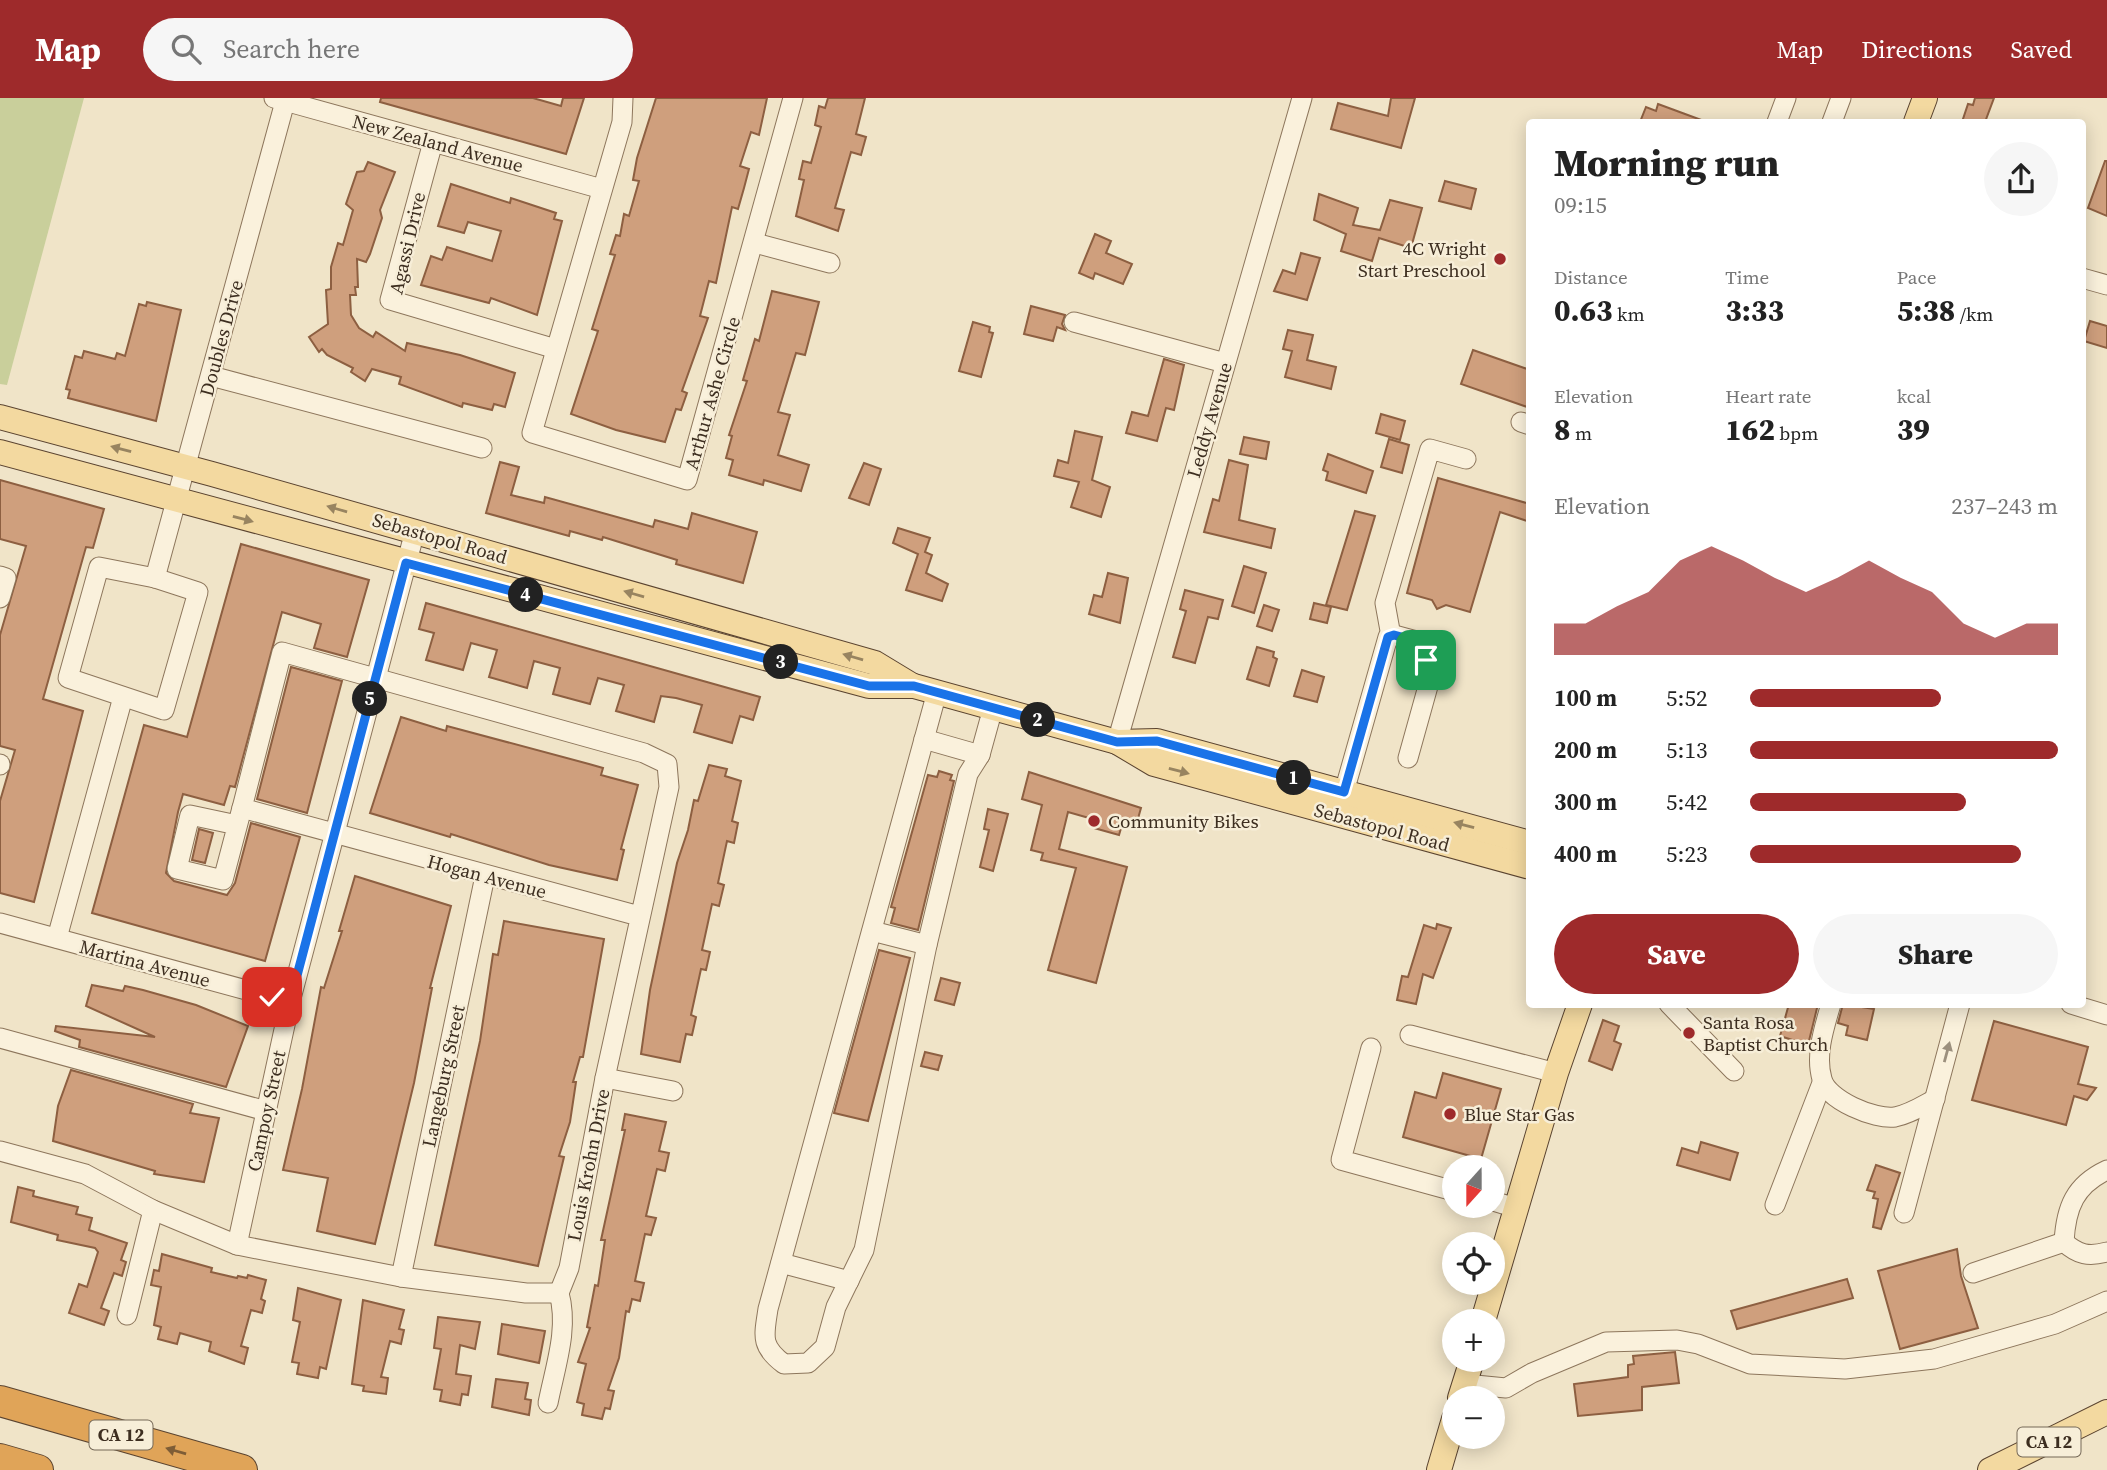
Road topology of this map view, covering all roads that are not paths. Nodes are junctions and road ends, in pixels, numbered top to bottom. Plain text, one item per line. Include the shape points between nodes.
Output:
1 (623, 98) edge
2 (793, 98) edge
3 (1302, 98) edge
4 (1786, 98) edge
5 (1841, 98) edge
6 (1925, 98) edge
7 (281, 99) edge
8 (1778, 119) edge
9 (1833, 119) edge
10 (1917, 119) edge
11 (432, 142) junction
12 (602, 189) junction
13 (755, 243) junction
14 (830, 263) dead end
15 (2086, 279) edge
16 (2107, 285) edge
17 (1074, 322) dead end
18 (556, 349) junction
19 (1225, 363) junction
20 (211, 376) junction
21 (0, 417) edge
22 (482, 448) dead end
23 (0, 452) edge
24 (1466, 459) dead end
25 (187, 467) junction
26 (177, 502) junction
27 (415, 531) junction
28 (406, 563) junction
29 (0, 576) edge
30 (155, 578) junction
31 (0, 598) edge
32 (1391, 636) junction
33 (376, 677) junction
34 (925, 689) junction
35 (123, 697) junction
36 (993, 708) junction
37 (924, 740) junction
38 (1117, 742) junction
39 (980, 755) junction
40 (1408, 758) dead end
41 (1344, 792) junction
42 (335, 836) junction
43 (1526, 843) edge
44 (1526, 866) edge
45 (485, 876) junction
46 (639, 916) junction
47 (0, 923) edge
48 (872, 931) junction
49 (57, 939) junction
50 (927, 945) junction
51 (290, 1002) junction
52 (1579, 1008) edge
53 (1673, 1008) edge
54 (1830, 1008) edge
55 (1959, 1008) edge
56 (2085, 1008) edge
57 (2107, 1014) edge
58 (1410, 1035) dead end
59 (0, 1038) edge
60 (1371, 1048) dead end
61 (1734, 1071) dead end
62 (1556, 1073) junction
63 (605, 1078) junction
64 (1822, 1083) junction
65 (673, 1091) dead end
66 (1935, 1099) junction
67 (266, 1111) junction
68 (0, 1151) edge
69 (2107, 1170) edge
70 (1442, 1188) edge
71 (1505, 1205) edge
72 (1775, 1205) dead end
73 (153, 1210) junction
74 (1903, 1213) dead end
75 (1503, 1218) edge
76 (2064, 1242) junction
77 (237, 1245) junction
78 (2107, 1252) edge
79 (781, 1263) junction
80 (1973, 1273) dead end
81 (401, 1277) junction
82 (849, 1281) junction
83 (559, 1293) junction
84 (2107, 1301) edge
85 (1485, 1309) edge
86 (127, 1315) dead end
87 (1505, 1388) edge
88 (0, 1401) edge
89 (548, 1403) dead end
90 (2107, 1412) edge
91 (1445, 1449) edge
92 (0, 1459) edge
93 (38, 1470) edge
94 (242, 1470) edge
95 (1439, 1470) edge
96 (1990, 1470) edge

1 - 12 street, Arthur Ashe Circle via 622,122
2 - 13 street, Arthur Ashe Circle
3 - 19 street, Leddy Avenue
4 - 8 street
5 - 9 street
6 - 10 main road
7 - 11 street, New Zealand Avenue
7 - 20 street, Doubles Drive
11 - 12 street, New Zealand Avenue
11 - 18 street, Agassi Drive via 390,300
12 - 18 street, Arthur Ashe Circle
13 - 14 street
13 - 18 street, Arthur Ashe Circle via 687,480 532,433
15 - 16 street
17 - 19 street
19 - 38 street, Leddy Avenue
20 - 22 street
20 - 25 street, Doubles Drive
25 -> 21 main road, Sebastopol Road
23 - 26 main road, Sebastopol Road
24 - 32 street via 1430,449 1385,603
25 - 26 street, Doubles Drive
27 -> 25 main road, Sebastopol Road
26 -> 28 main road, Sebastopol Road
26 - 30 street, Doubles Drive
27 - 28 street, Campoy Street
34 -> 27 main road, Sebastopol Road via 875,663
28 - 33 street, Campoy Street
28 - 34 main road, Sebastopol Road via 869,686
29 - 31 street via 6,578
30 - 35 street via 198,592 163,710
30 - 35 street via 99,567 68,678
32 - 40 street via 1416,641 1429,666 1430,678
32 - 41 street
33 - 42 street, Campoy Street
33 - 42 street, Hogan Avenue via 282,652 240,817
33 - 46 street, Louis Krohn Drive via 644,752 667,764 669,787
34 - 36 main road, Sebastopol Road
34 - 37 street
35 - 49 street
36 - 38 main road, Sebastopol Road
36 - 39 street
37 - 39 street
37 - 48 street
38 - 41 main road, Sebastopol Road via 1157,741
38 -> 44 main road, Sebastopol Road via 1154,764
39 - 50 street via 968,774
43 -> 41 main road, Sebastopol Road
42 - 45 street, Hogan Avenue
42 - 51 street, Campoy Street
45 - 46 street, Hogan Avenue
45 - 81 street, Langeburg Street
46 - 63 street, Louis Krohn Drive
47 - 49 street, Martina Avenue
48 - 50 street
48 - 79 street
49 - 51 street, Martina Avenue
50 - 82 street via 864,1250
51 - 67 street, Campoy Street
52 - 62 main road
53 - 61 street
54 - 64 street via 1822,1034
66 -> 55 street
56 - 57 street
58 - 62 street
59 - 67 street
60 - 70 street via 1341,1160
62 - 71 main road
63 - 65 street
63 - 83 street, Louis Krohn Drive via 569,1268
64 - 66 street via 1829,1094 1848,1105 1891,1118
64 - 72 street
66 - 74 street
67 - 77 street, Campoy Street
68 - 73 street via 85,1174
69 - 76 street via 2080,1188
73 - 77 street
73 - 86 street
75 - 85 main road
76 - 78 street via 2076,1253
76 - 80 street
77 - 81 street
79 - 82 street
79 - 82 street via 764,1336 769,1353 784,1364 808,1363 825,1347
81 - 83 street
83 - 89 street via 563,1330
84 - 87 street via 2055,1324 1934,1359 1845,1369 1777,1366 1750,1364 1698,1343 1677,1340 1606,1342
94 -> 88 highway, CA 12
90 - 96 main road, CA 12
91 - 95 main road
92 - 93 highway

